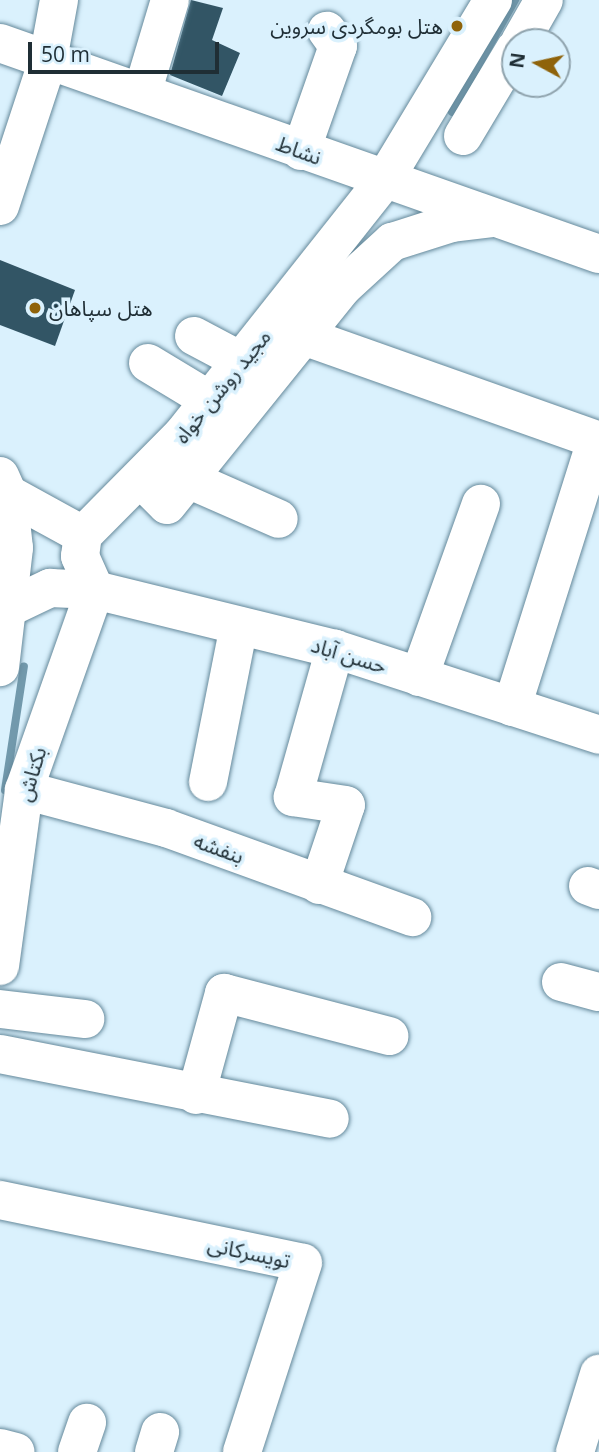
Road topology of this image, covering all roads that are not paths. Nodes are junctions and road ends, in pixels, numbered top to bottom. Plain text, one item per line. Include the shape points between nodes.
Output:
1 (59, 0) edge
2 (170, 0) edge
3 (493, 0) edge
4 (544, 0) edge
5 (528, 28) edge
6 (327, 32) dead end
7 (0, 43) edge
8 (48, 60) junction
9 (501, 73) edge
10 (143, 90) junction
11 (463, 136) dead end
12 (301, 151) junction
13 (385, 180) junction
14 (0, 206) edge
15 (492, 218) junction
16 (599, 254) edge
17 (194, 336) dead end
18 (306, 337) junction
19 (243, 362) junction
20 (148, 363) dead end
21 (211, 401) junction
22 (598, 440) edge
23 (156, 477) junction
24 (4, 485) edge
25 (481, 504) dead end
26 (279, 519) dead end
27 (83, 536) junction
28 (96, 590) junction
29 (8, 608) junction
30 (239, 626) junction
31 (335, 649) junction
32 (0, 667) edge
33 (418, 677) junction
34 (512, 707) junction
35 (599, 735) edge
36 (208, 782) dead end
37 (23, 790) junction
38 (319, 885) junction
39 (411, 917) dead end
40 (0, 966) edge
41 (561, 982) dead end
42 (599, 992) edge
43 (0, 1009) edge
44 (85, 1019) dead end
45 (389, 1035) dead end
46 (0, 1054) edge
47 (196, 1095) junction
48 (330, 1119) dead end
49 (0, 1200) edge
50 (599, 1374) edge
51 (593, 1417) edge
52 (0, 1447) edge
53 (16, 1452) edge
54 (242, 1452) edge
55 (575, 1452) edge

1 - 8 street
2 - 10 street
3 - 13 street, مجید روشن خواه
4 - 5 street
6 - 12 street via 338,46
7 - 8 street, نشاط
8 - 10 street, نشاط
8 - 14 street
9 - 11 street
10 - 12 street, نشاط
12 - 13 street, نشاط
13 - 15 street, نشاط
13 - 19 street, مجید روشن خواه
15 - 16 street, نشاط
15 - 18 street, مجید روشن خواه via 452,223 392,243 343,287
17 - 19 street
18 - 22 street
18 - 23 street, مجید روشن خواه
19 - 21 street, مجید روشن خواه
20 - 21 street
21 - 23 street, مجید روشن خواه
22 - 34 street
23 - 26 street
23 - 27 street, مجید روشن خواه
24 - 27 street
24 - 29 street via 14,548
25 - 33 street
27 - 28 street via 80,556
28 - 29 street, حسن آباد via 50,588
28 - 30 street, حسن آباد
28 - 37 street, بکتاش
29 - 32 street
30 - 31 street, حسن آباد
30 - 36 street
31 - 33 street, حسن آباد
31 - 38 street via 293,797 346,805
33 - 34 street, حسن آباد
34 - 35 street, حسن آباد
37 - 38 street, بنفشه via 166,828
37 - 40 street, بکتاش
38 - 39 street, بنفشه
41 - 42 street
43 - 44 street
45 - 47 street via 224,993
46 - 47 street
47 - 48 street
49 - 54 street, تویسرکانی via 303,1263
50 - 51 street
51 - 55 street
52 - 53 street

